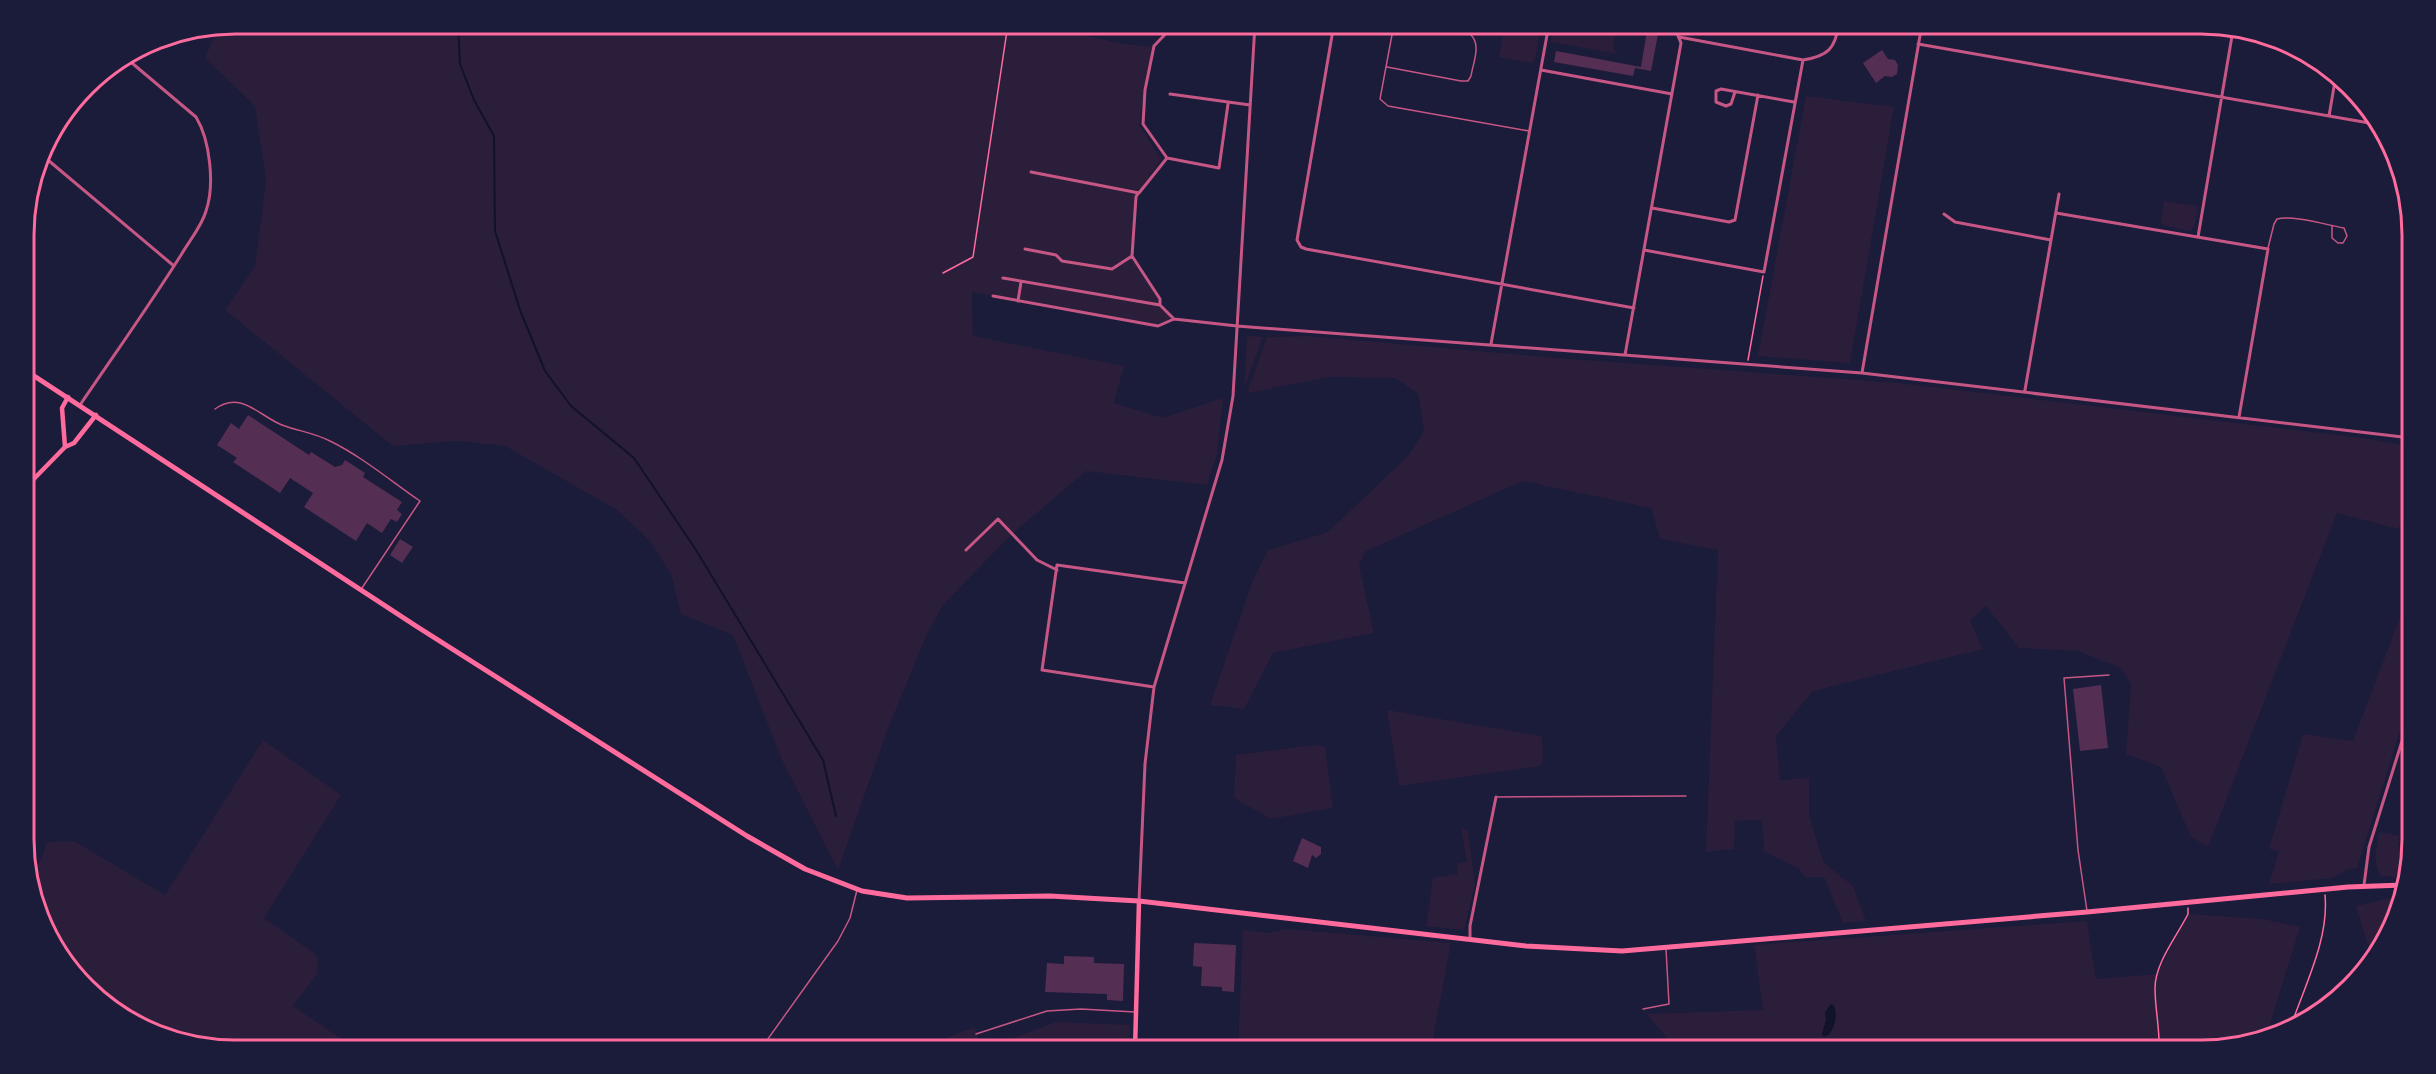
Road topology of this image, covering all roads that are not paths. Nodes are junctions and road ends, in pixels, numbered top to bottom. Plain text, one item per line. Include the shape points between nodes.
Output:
1 (1254, 34) edge
2 (1332, 34) edge
3 (1392, 34) edge
4 (1470, 34) edge
5 (1547, 34) edge
6 (1678, 34) edge
7 (1837, 34) edge
8 (1920, 34) edge
9 (1164, 35) edge
10 (1679, 37) junction
11 (2232, 37) edge
12 (1918, 44) junction
13 (1803, 60) junction
14 (132, 63) edge
15 (1386, 67) junction
16 (1541, 70) junction
17 (2334, 86) edge
18 (1735, 92) junction
19 (1170, 94) dead end
20 (1672, 94) junction
21 (1758, 95) junction
22 (2221, 95) junction
23 (1794, 102) junction
24 (1228, 104) junction
25 (1250, 105) junction
26 (2329, 116) junction
27 (2366, 123) edge
28 (1530, 132) junction
29 (1167, 158) junction
30 (49, 161) edge
31 (1031, 172) dead end
32 (1139, 193) junction
33 (2059, 194) dead end
34 (1652, 208) junction
35 (2056, 213) junction
36 (1944, 214) dead end
37 (2332, 226) junction
38 (2198, 237) junction
39 (2051, 240) junction
40 (1025, 249) dead end
41 (2268, 249) junction
42 (1644, 250) junction
43 (1132, 256) junction
44 (174, 266) junction
45 (1003, 278) dead end
46 (1021, 281) junction
47 (1502, 284) junction
48 (993, 297) dead end
49 (1018, 301) junction
50 (1160, 305) junction
51 (1634, 308) junction
52 (1174, 319) junction
53 (1237, 326) junction
54 (1491, 344) junction
55 (1625, 355) junction
56 (1862, 372) junction
57 (35, 376) edge
58 (2025, 390) junction
59 (68, 397) junction
60 (81, 405) junction
61 (215, 409) dead end
62 (96, 415) junction
63 (2239, 417) junction
64 (2402, 437) edge
65 (65, 447) junction
66 (35, 478) edge
67 (966, 550) dead end
68 (1057, 570) junction
69 (1185, 583) junction
70 (361, 589) junction
71 (2109, 675) dead end
72 (1154, 687) junction
73 (2402, 745) edge
74 (1686, 796) dead end
75 (1496, 797) joint
76 (2364, 885) junction
77 (2396, 885) edge
78 (857, 890) junction
79 (1139, 901) junction
80 (2087, 912) junction
81 (1470, 939) junction
82 (1666, 948) junction
83 (1643, 1009) dead end
84 (1136, 1012) junction
85 (976, 1034) dead end
86 (767, 1040) edge
87 (1135, 1040) edge

1 - 25 street
2 - 47 street via 1297,240 1301,246
3 - 15 lane
4 - 15 lane via 1477,44 1468,81
5 - 16 street
6 - 10 street
7 - 13 street via 1830,50
8 - 12 street
9 - 29 street via 1154,46 1143,124
10 - 13 street
10 - 20 street
11 - 22 street
12 - 22 street
12 - 56 street
13 - 23 street
14 - 44 street via 196,117 207,142 210,199 206,214
15 - 28 lane via 1380,99 1388,106
16 - 20 street
16 - 28 street
17 - 26 street
18 - 18 street via 1718,89 1716,102 1731,104
18 - 21 street
19 - 24 street
20 - 34 street
21 - 23 street
21 - 34 street via 1735,220
22 - 26 street
22 - 38 street
23 - 42 street via 1764,272
24 - 25 street
24 - 29 street via 1219,168
25 - 53 street
26 - 27 street
28 - 47 street
29 - 32 street
30 - 44 street
31 - 32 street
32 - 43 street
33 - 35 street
34 - 42 street
35 - 38 street
35 - 39 street
36 - 39 street via 1955,222
37 - 37 lane via 2346,230 2343,243 2332,238
37 - 41 lane via 2277,219
38 - 41 street
39 - 58 street
40 - 43 street via 1056,255 1062,261 1112,269
41 - 63 street
42 - 51 street
43 - 50 street
44 - 60 street
45 - 46 street
46 - 49 street
46 - 50 street
47 - 51 street
47 - 54 street
48 - 49 street
49 - 52 street via 1158,326
50 - 52 street
51 - 55 street
52 - 53 street
53 - 54 street
53 - 69 street via 1226,449
54 - 55 street
55 - 56 street
56 - 58 street
57 - 59 main road
58 - 63 street
59 - 60 main road
59 - 65 main road via 62,408
60 - 62 main road
61 - 70 lane via 223,403 243,404 281,424 332,441 420,501
62 - 65 main road via 74,443
62 - 70 main road
63 - 64 street
65 - 66 main road
67 - 68 street via 998,519 1037,560
68 - 69 street via 1058,565
68 - 72 street via 1042,670
69 - 72 street
70 - 78 main road via 747,836 805,869
71 - 80 lane via 2064,678
72 - 79 street via 1145,764
73 - 76 street via 2369,847
74 - 75 lane
75 - 81 street
76 - 77 main road
76 - 80 main road
78 - 79 main road via 907,898 1050,896
78 - 86 lane via 850,918 838,941
79 - 81 main road
79 - 84 main road
80 - 82 main road
81 - 82 main road via 1556,948
82 - 83 lane via 1669,1004
84 - 85 lane via 1047,1011
84 - 87 main road

